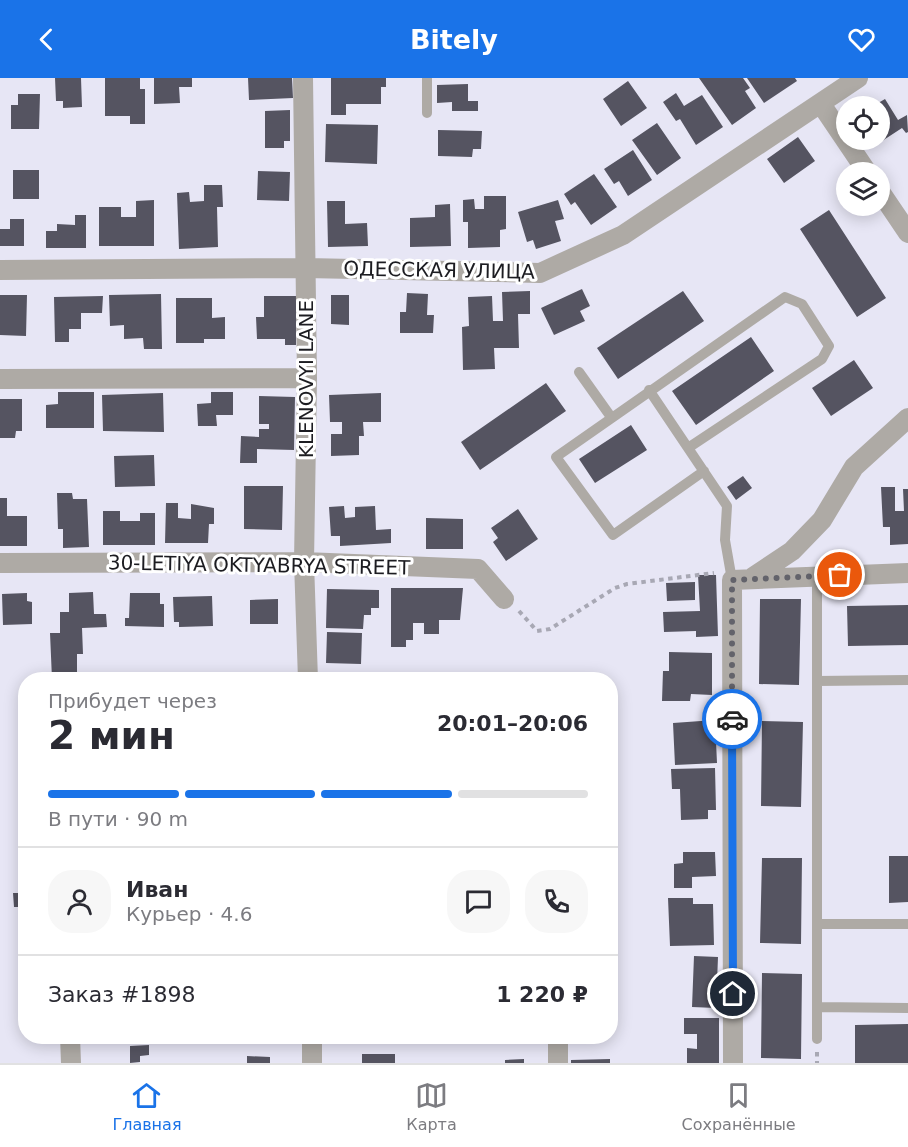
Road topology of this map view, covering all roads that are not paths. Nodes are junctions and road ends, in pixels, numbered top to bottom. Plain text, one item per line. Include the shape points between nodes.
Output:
1 (303, 78) edge
2 (427, 78) edge
3 (858, 78) edge
4 (821, 104) junction
5 (427, 113) dead end
6 (860, 162) edge
7 (890, 206) edge
8 (908, 233) edge
9 (306, 268) junction
10 (0, 270) edge
11 (579, 372) dead end
12 (307, 378) junction
13 (0, 380) edge
14 (649, 390) junction
15 (611, 417) junction
16 (908, 418) edge
17 (688, 448) junction
18 (704, 471) junction
19 (304, 562) junction
20 (0, 563) edge
21 (908, 573) edge
22 (817, 575) junction
23 (753, 577) junction
24 (732, 580) junction
25 (504, 599) road end
26 (308, 672) edge
27 (908, 680) edge
28 (817, 681) junction
29 (817, 924) junction
30 (908, 924) edge
31 (817, 1007) junction
32 (908, 1008) edge
33 (817, 1039) dead end
34 (70, 1044) edge
35 (312, 1044) edge
36 (558, 1044) edge
37 (70, 1063) edge
38 (312, 1063) edge
39 (558, 1063) edge
40 (733, 1063) edge

1 - 9 street, KLENOVYI LANE
2 - 5 lane
3 - 4 street, ОДЕССКАЯ УЛИЦА
4 - 6 street
4 - 9 street, ОДЕССКАЯ УЛИЦА via 624,235 540,273
7 - 8 street
9 - 10 street, ОДЕССКАЯ УЛИЦА
9 - 12 street, KLENOVYI LANE
11 - 15 lane
12 - 13 street
12 - 19 street, KLENOVYI LANE
14 - 15 lane
14 - 17 lane
14 - 17 lane via 785,297 802,304 829,346 822,359
15 - 18 lane via 556,457 613,535
16 - 23 street via 854,467 822,520 792,551
17 - 18 lane
18 - 24 lane via 727,506 725,540
19 - 20 street, 30-LETIYA OKTYABRYA STREET
19 - 25 street, 30-LETIYA OKTYABRYA STREET via 478,569
19 - 26 street, KLENOVYI LANE
21 - 22 street
22 - 23 street
22 - 28 lane
23 - 24 street
24 - 40 street
27 - 28 lane
28 - 29 lane
29 - 30 lane
29 - 31 lane
31 - 32 lane
31 - 33 lane
34 - 37 street
35 - 38 street
36 - 39 street

